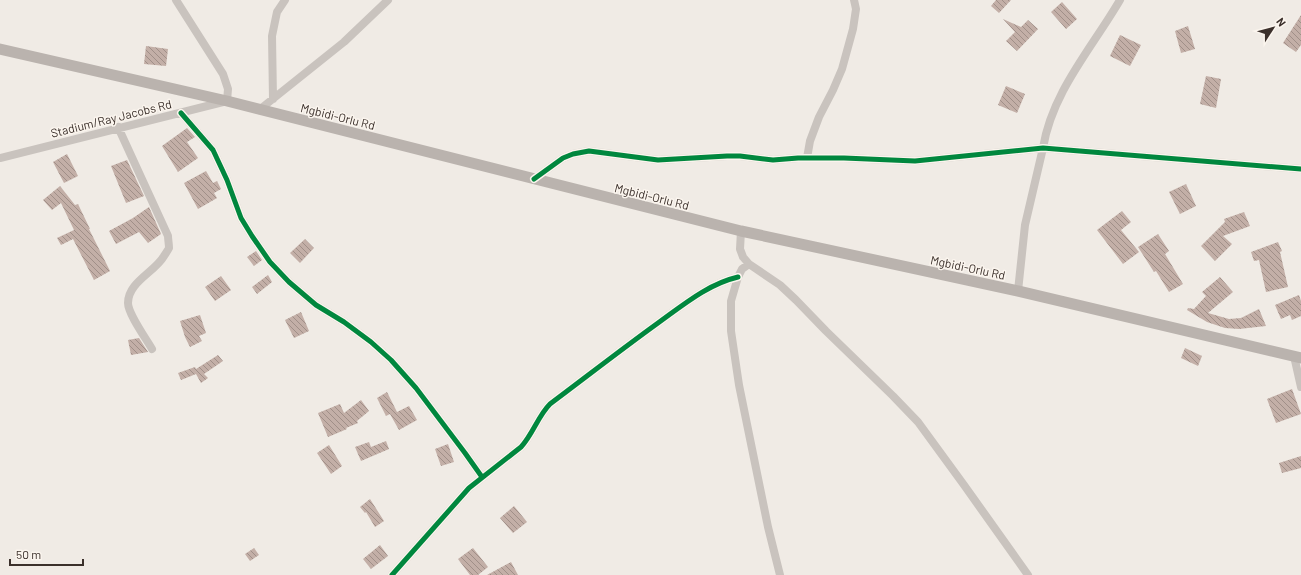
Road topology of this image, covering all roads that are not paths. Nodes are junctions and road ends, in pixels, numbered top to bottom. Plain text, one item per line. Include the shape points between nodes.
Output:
1 (176, 0) edge
2 (285, 0) edge
3 (388, 0) edge
4 (854, 0) edge
5 (1120, 0) edge
6 (0, 49) edge
7 (273, 99) junction
8 (227, 101) junction
9 (259, 110) junction
10 (181, 113) junction
11 (118, 127) junction
12 (1043, 148) junction
13 (0, 158) edge
14 (807, 158) junction
15 (1301, 169) edge
16 (534, 179) junction
17 (741, 231) junction
18 (749, 264) junction
19 (738, 277) junction
20 (1018, 291) junction
21 (152, 350) dead end
22 (1297, 357) edge
23 (1301, 387) edge
24 (482, 477) junction
25 (392, 575) edge
26 (780, 575) edge
27 (1028, 575) edge

1 - 8 street via 223,74 228,89
2 - 7 street via 277,12 272,36
3 - 7 street via 344,42
4 - 14 street via 856,9 853,29 842,69 819,117
5 - 12 street via 1057,100
6 - 8 main road, Mgbidi-Orlu Rd
7 - 9 street
8 - 9 main road, Mgbidi-Orlu Rd
8 - 10 street, Stadium/Ray Jacobs Rd
9 - 16 main road, Mgbidi-Orlu Rd
10 - 11 street, Stadium/Ray Jacobs Rd
10 - 24 street via 213,150 242,218 270,262 316,305 344,322 391,360 416,388
11 - 13 street, Stadium/Ray Jacobs Rd
11 - 21 street via 168,236 169,249 162,260 131,291 128,304
12 - 14 street via 915,161
12 - 15 street
12 - 20 street via 1025,225
14 - 16 street via 773,160 727,156 658,160 589,151 563,158
16 - 17 main road, Mgbidi-Orlu Rd
17 - 18 street via 740,249
17 - 20 main road, Mgbidi-Orlu Rd
18 - 19 street via 742,269
18 - 27 street via 780,285 918,422
19 - 24 street via 714,285 681,306 550,404 529,439
19 - 26 street via 732,301 731,331 768,527
20 - 22 main road, Mgbidi-Orlu Rd
22 - 23 street
24 - 25 street via 469,488

